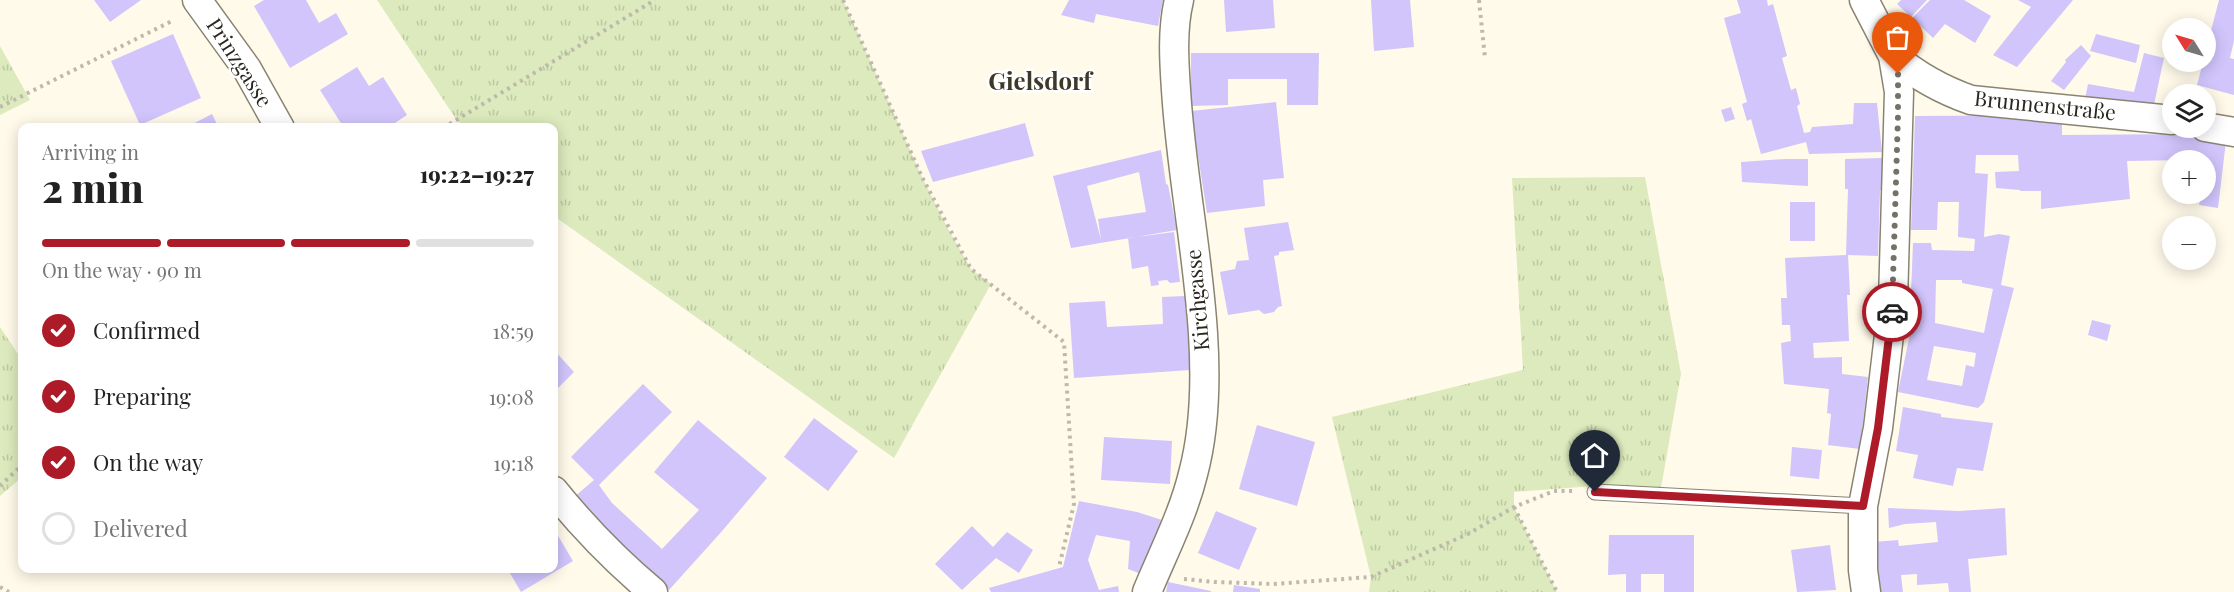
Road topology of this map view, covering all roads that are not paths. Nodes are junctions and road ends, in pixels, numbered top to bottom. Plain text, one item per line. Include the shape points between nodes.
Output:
1 (1179, 0) edge
2 (1864, 0) edge
3 (199, 3) edge
4 (1893, 56) junction
5 (2162, 119) edge
6 (277, 123) edge
7 (2216, 128) edge
8 (2234, 132) edge
9 (1595, 492) road end
10 (558, 496) edge
11 (1863, 506) junction
12 (653, 592) edge
13 (1147, 592) edge
14 (1866, 592) edge

1 - 13 street, Kirchgasse via 1175,29 1179,137 1200,299 1204,387 1194,473
2 - 4 street
3 - 6 street, Prinzgasse via 247,69
4 - 5 street, Brunnenstraße via 1929,82 1971,100
4 - 11 street via 1899,92 1893,301 1878,428
7 - 8 street
9 - 11 lane
10 - 12 street via 619,564
11 - 14 street

